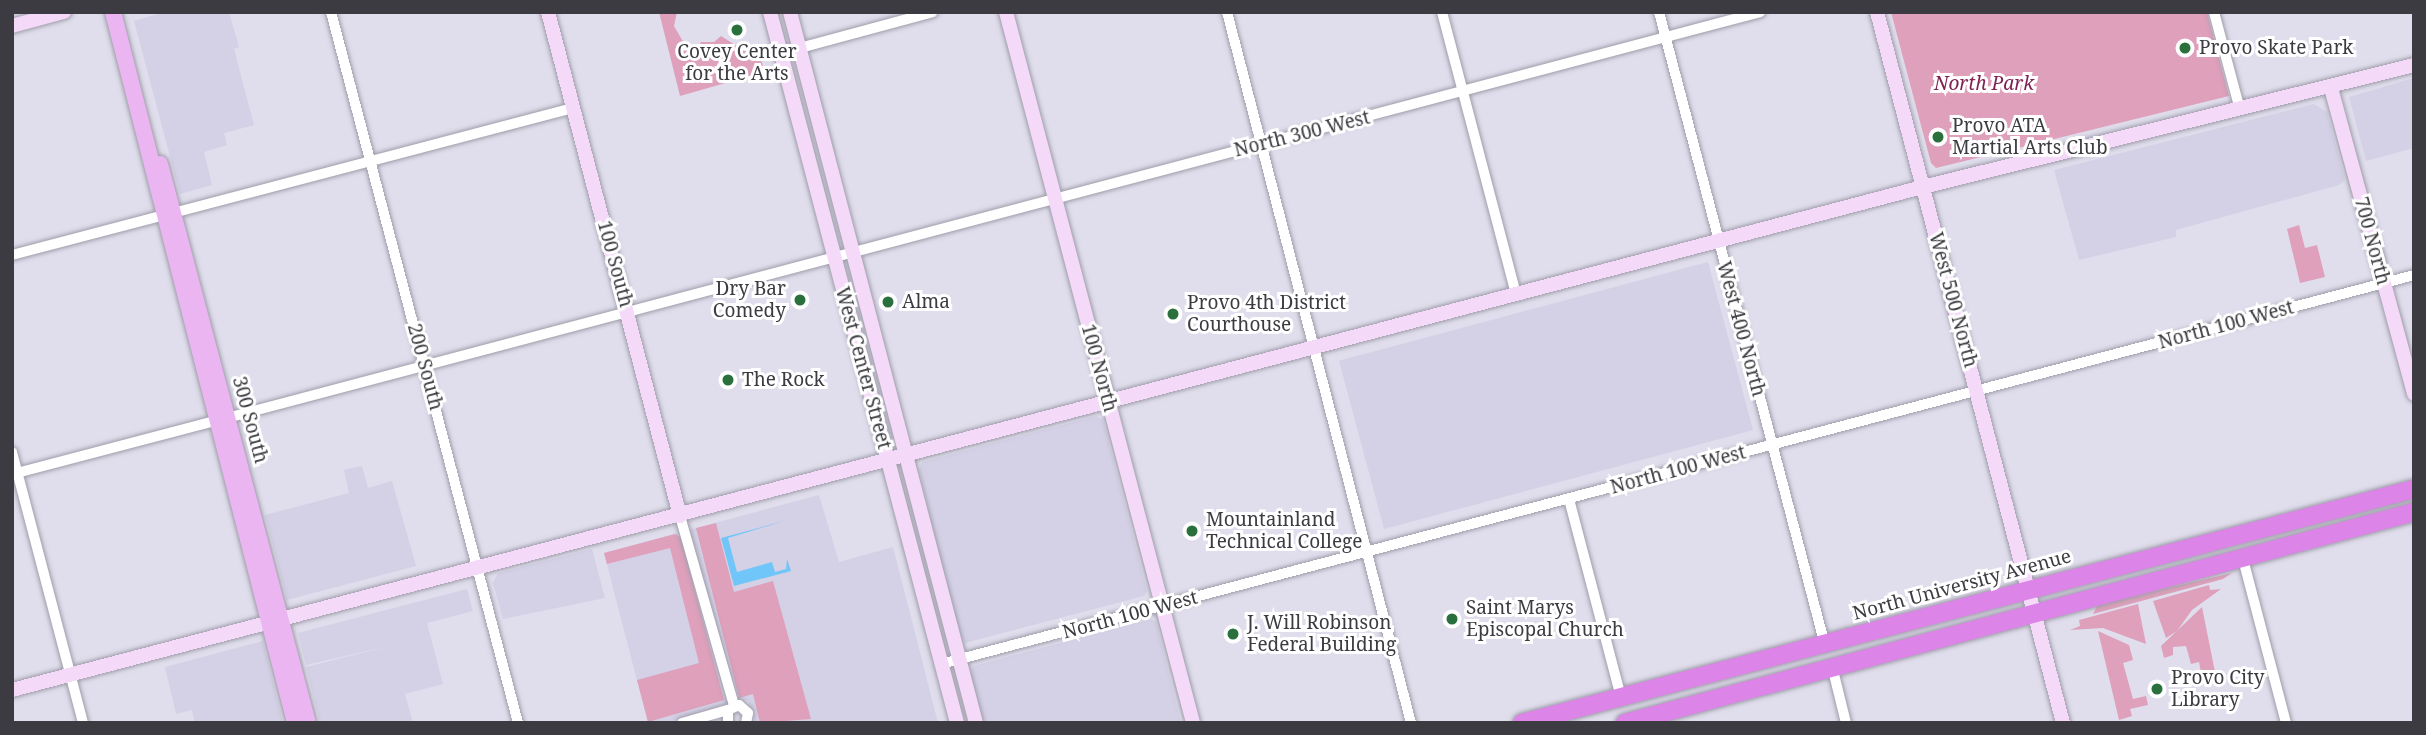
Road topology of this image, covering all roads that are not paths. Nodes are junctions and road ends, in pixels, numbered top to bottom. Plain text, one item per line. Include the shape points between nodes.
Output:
1 (64, 12) edge
2 (113, 12) edge
3 (331, 12) edge
4 (548, 12) edge
5 (769, 12) edge
6 (790, 12) edge
7 (933, 12) edge
8 (1006, 12) edge
9 (1227, 12) edge
10 (1442, 12) edge
11 (1659, 12) edge
12 (1760, 12) edge
13 (1877, 12) edge
14 (2214, 12) edge
15 (12, 26) edge
16 (1665, 38) junction
17 (799, 48) junction
18 (780, 53) junction
19 (2414, 65) edge
20 (2331, 88) junction
21 (1465, 91) junction
22 (573, 108) junction
23 (2240, 110) junction
24 (1261, 144) junction
25 (370, 161) junction
26 (1923, 187) junction
27 (1055, 200) junction
28 (167, 214) junction
29 (1718, 243) junction
30 (843, 254) junction
31 (12, 256) edge
32 (2414, 275) edge
33 (2384, 282) junction
34 (1516, 295) junction
35 (627, 312) junction
36 (1312, 349) junction
37 (424, 365) junction
38 (1978, 391) junction
39 (2414, 394) edge
40 (1108, 401) junction
41 (221, 419) junction
42 (1772, 445) junction
43 (12, 452) edge
44 (906, 454) junction
45 (887, 459) junction
46 (15, 474) edge
47 (2414, 489) edge
48 (1569, 499) junction
49 (2414, 512) edge
50 (680, 516) junction
51 (1366, 553) junction
52 (2243, 559) junction
53 (478, 569) junction
54 (2028, 588) junction
55 (1162, 606) junction
56 (2034, 614) junction
57 (275, 621) junction
58 (1825, 645) junction
59 (960, 659) junction
60 (941, 664) junction
61 (1832, 666) junction
62 (71, 674) junction
63 (12, 690) edge
64 (1621, 697) junction
65 (731, 708) junction
66 (1627, 722) edge
67 (83, 723) edge
68 (295, 723) edge
69 (308, 723) edge
70 (518, 723) edge
71 (682, 723) edge
72 (729, 723) edge
73 (746, 723) edge
74 (957, 723) edge
75 (976, 723) edge
76 (1192, 723) edge
77 (1411, 723) edge
78 (1522, 723) edge
79 (1846, 723) edge
80 (2063, 723) edge
81 (2286, 723) edge

1 - 15 main road
2 - 28 main road, 300 South via 145,130 158,155
3 - 25 street, 200 South
4 - 22 main road, 100 South
5 - 18 main road, West Center Street
6 - 17 main road, West Center Street
7 - 17 street
8 - 27 main road, 100 North
9 - 24 street
10 - 21 street
11 - 16 street, West 400 North
12 - 16 street, North 300 West
13 - 26 main road, West 500 North
14 - 23 street
16 - 21 street, North 300 West
16 - 29 street, West 400 North
17 - 18 street
17 - 30 main road, West Center Street
18 - 30 main road, West Center Street
19 - 20 main road
20 - 23 main road
20 - 33 main road, 700 North
21 - 24 street, North 300 West
21 - 34 street
22 - 25 street
22 - 35 main road, 100 South
23 - 26 main road
24 - 27 street, North 300 West
24 - 36 street
25 - 28 street
25 - 37 street, 200 South
26 - 29 main road
26 - 38 main road, West 500 North
27 - 30 street, North 300 West
27 - 40 main road, 100 North
28 - 31 street
28 - 41 main road, 300 South
29 - 34 main road
29 - 42 street, West 400 North
30 - 35 street, North 300 West
30 - 44 main road, West Center Street
30 - 45 main road, West Center Street
32 - 33 street, North 100 West
33 - 38 street, North 100 West
33 - 39 main road, 700 North
34 - 36 main road
35 - 37 street, North 300 West
35 - 50 main road, 100 South
36 - 40 main road
36 - 51 street
37 - 41 street, North 300 West
37 - 53 street, 200 South
38 - 42 street, North 100 West
38 - 54 main road, West 500 North
40 - 44 main road
40 - 55 main road, 100 North
41 - 46 street, North 300 West
41 - 57 main road, 300 South
42 - 48 street, North 100 West
42 - 58 street, West 400 North
43 - 46 street
44 - 45 main road
44 - 59 main road, West Center Street
45 - 50 main road
45 - 60 main road, West Center Street
46 - 62 street
47 - 54 highway, North University Avenue
48 - 51 street, North 100 West
48 - 64 street
49 - 52 highway
50 - 53 main road
50 - 65 street
51 - 55 street, North 100 West
51 - 77 street
52 - 56 highway
52 - 81 street
53 - 57 main road
53 - 70 street, 200 South
54 - 56 main road, West 500 North
54 - 58 highway, North University Avenue
55 - 59 street, North 100 West
55 - 76 main road, 100 North
56 - 61 highway
56 - 80 main road, West 500 North
57 - 62 main road
57 - 68 main road, 300 South
57 - 69 main road, 300 South
58 - 64 highway, North University Avenue
59 - 60 street, North 100 West
59 - 75 main road, West Center Street
60 - 74 main road, West Center Street
61 - 66 highway
61 - 79 street
62 - 63 main road
62 - 67 street
64 - 78 highway, North University Avenue
65 - 71 street
65 - 72 street
65 - 73 street via 746,709

